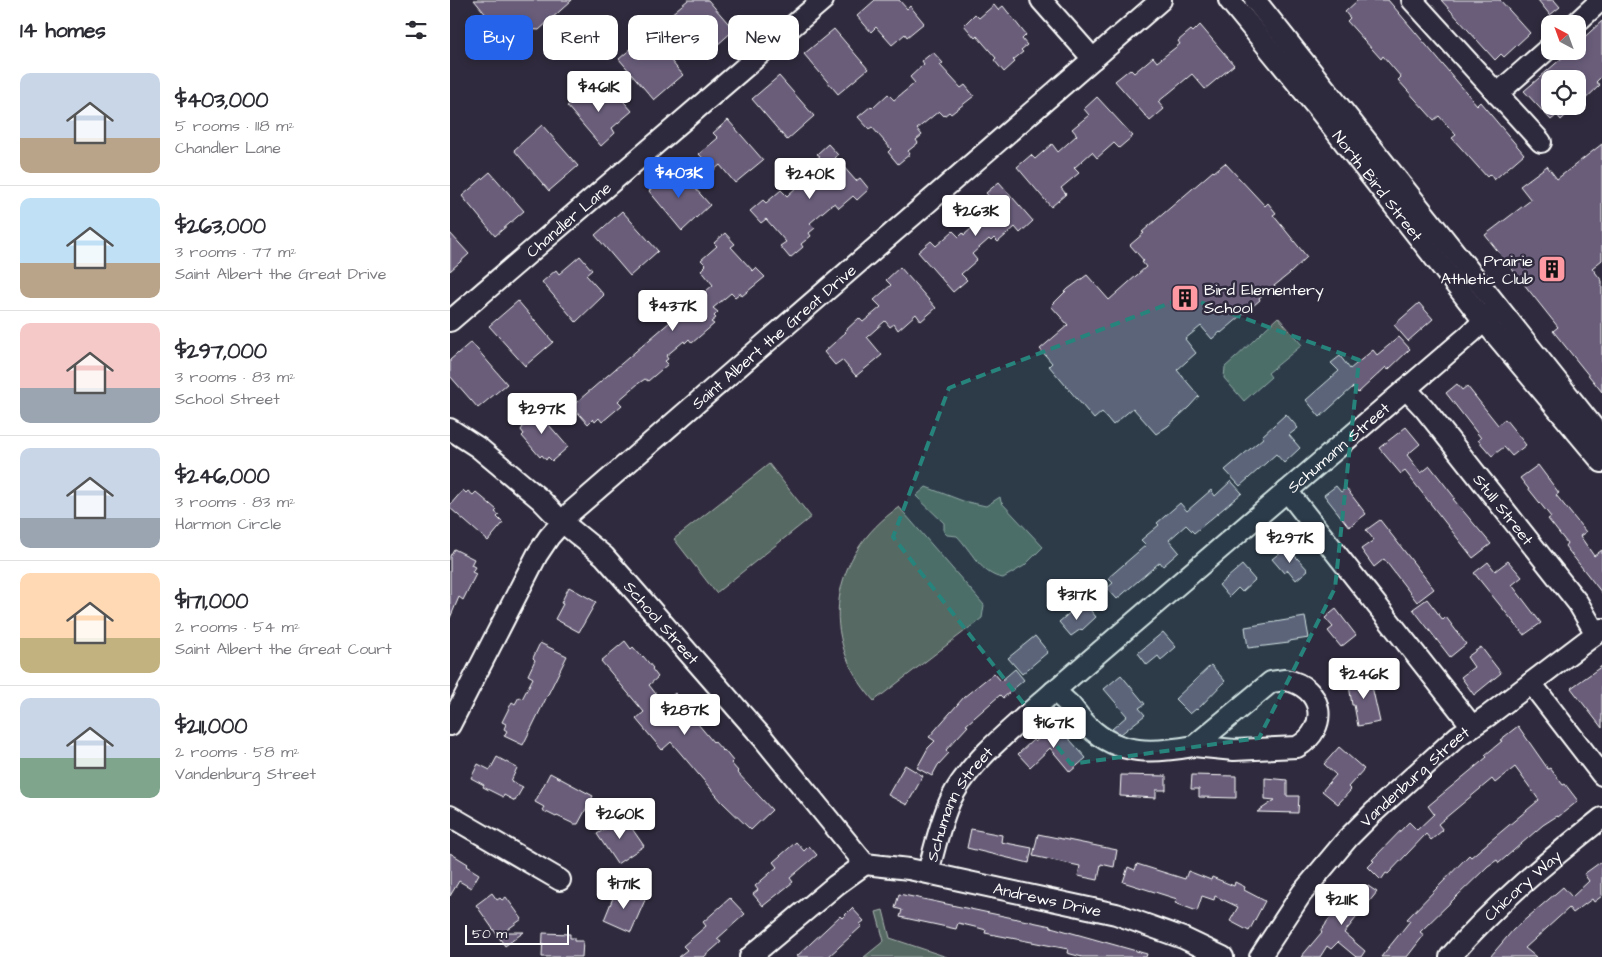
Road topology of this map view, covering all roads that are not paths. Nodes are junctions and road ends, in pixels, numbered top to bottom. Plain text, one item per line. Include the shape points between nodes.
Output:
1 (822, 0) edge
2 (1040, 0) edge
3 (1161, 0) edge
4 (1229, 0) edge
5 (1255, 0) edge
6 (1412, 0) edge
7 (1601, 0) edge
8 (1585, 15) edge
9 (1541, 55) edge
10 (1093, 59) junction
11 (1497, 94) junction
12 (1541, 142) dead end
13 (1491, 315) junction
14 (450, 321) edge
15 (1406, 389) junction
16 (450, 429) edge
17 (1602, 438) edge
18 (1602, 462) edge
19 (1287, 491) junction
20 (562, 522) junction
21 (1599, 632) edge
22 (1531, 682) junction
23 (1054, 690) junction
24 (450, 724) edge
25 (1472, 726) junction
26 (1194, 746) junction
27 (1602, 775) edge
28 (450, 816) edge
29 (1602, 818) edge
30 (865, 864) junction
31 (928, 872) junction
32 (560, 880) dead end
33 (750, 957) edge
34 (1223, 957) edge
35 (1260, 957) edge
36 (1450, 957) edge

1 - 14 street, Chandler Lane
2 - 10 street
3 - 10 street, Saint Albert the Great Drive
4 - 13 street, North Bird Street
5 - 13 street, North Bird Street via 1452,247
6 - 11 street
7 - 8 street
9 - 11 street
10 - 20 street, Saint Albert the Great Drive via 589,495
11 - 12 street
13 - 15 street, Schumann Street
13 - 17 street, North Bird Street
13 - 18 street, North Bird Street
15 - 19 street, Schumann Street
15 - 21 street, Stull Street
16 - 20 street, School Street via 479,448
19 - 23 street, Schumann Street
19 - 25 street
20 - 24 street, Saint Albert the Great Drive via 528,570
20 - 30 street, School Street via 604,556 762,737
21 - 22 street, Vandenburg Street
22 - 25 street, Vandenburg Street
22 - 27 street
23 - 26 street via 1103,740 1134,751
23 - 31 street, Schumann Street via 983,756 952,797
25 - 35 street, Vandenburg Street via 1348,838 1302,893
26 - 26 street via 1234,750 1297,747 1315,730 1318,706 1310,692 1299,683 1271,682
28 - 32 street
29 - 36 street, Chicory Way via 1514,890
30 - 31 street, Andrews Drive
30 - 33 street
31 - 34 street, Andrews Drive via 1116,914 1153,926

